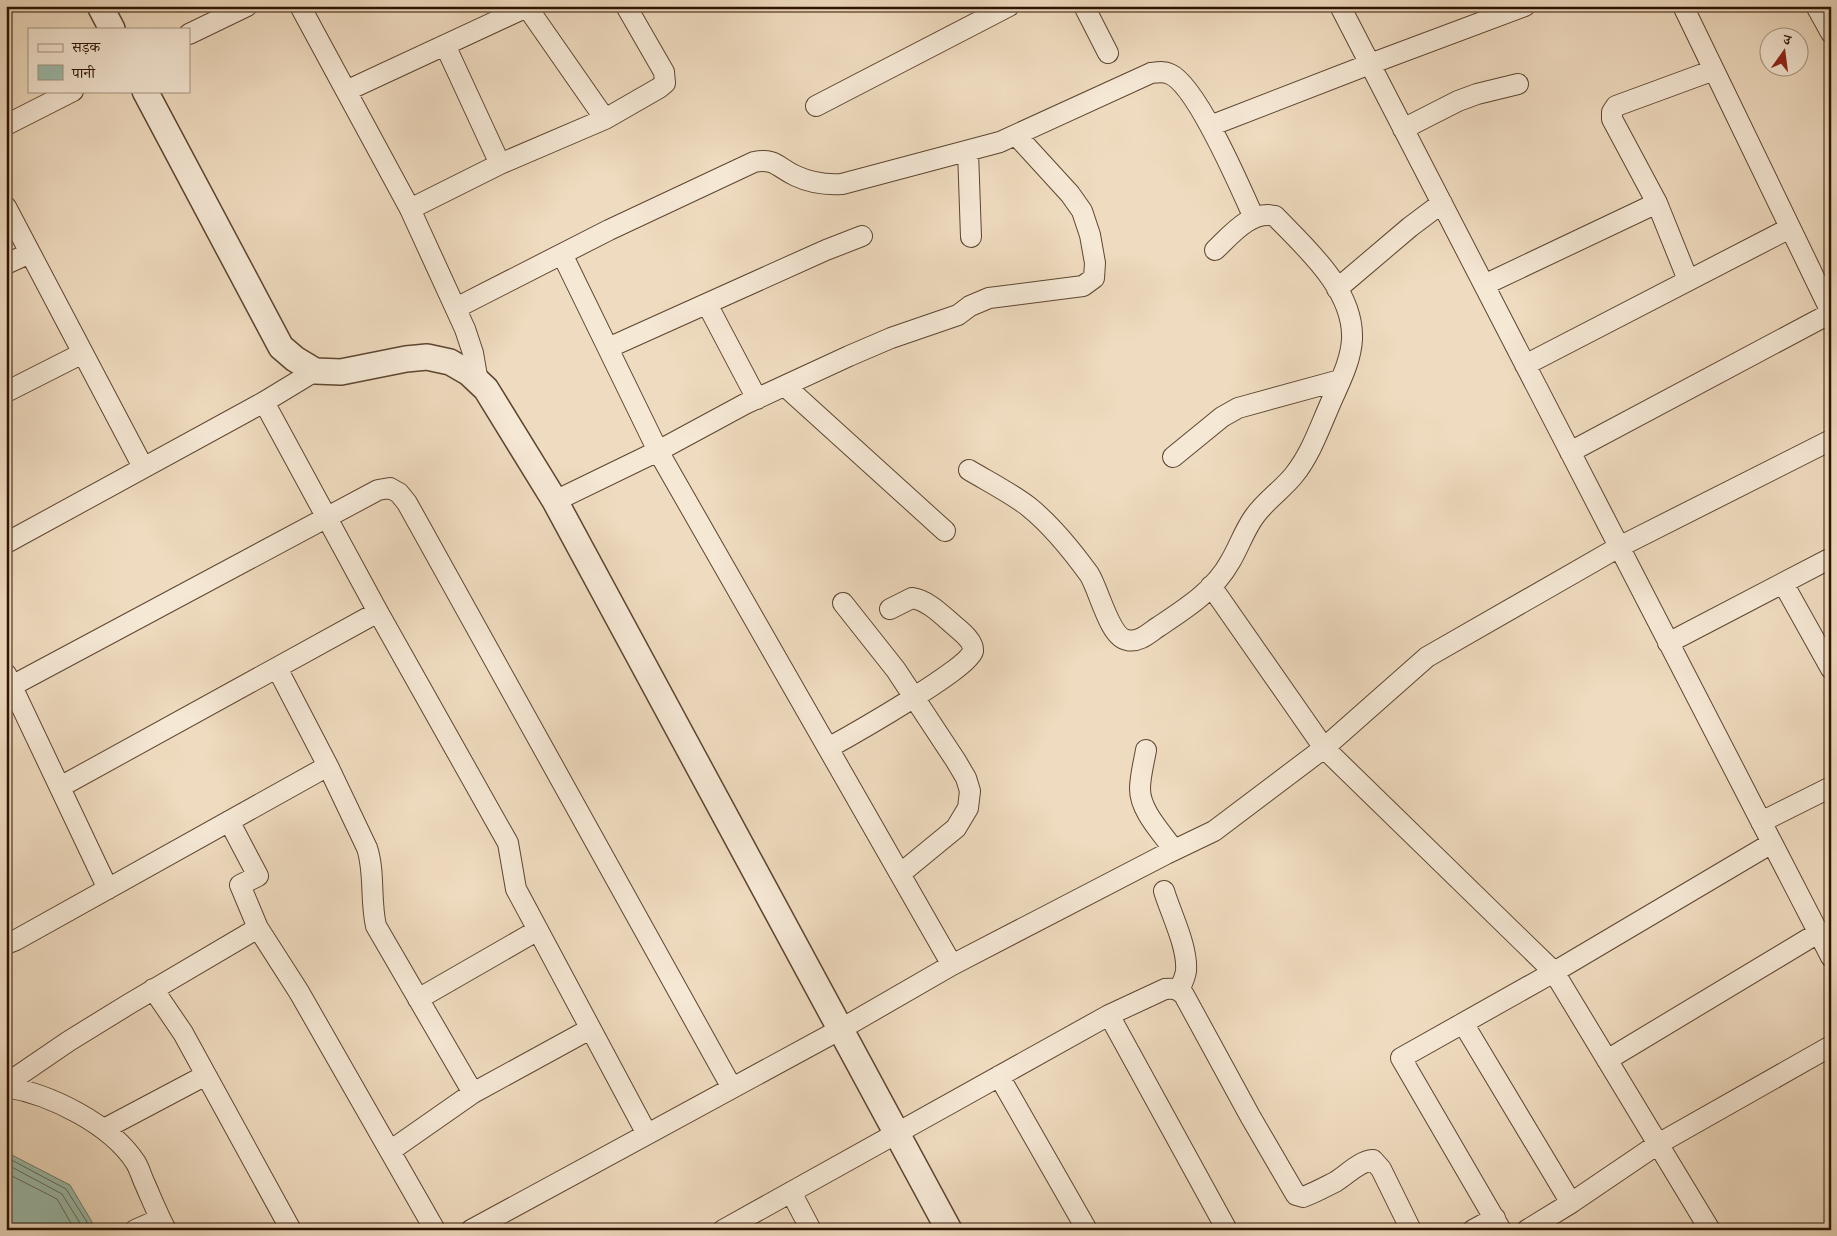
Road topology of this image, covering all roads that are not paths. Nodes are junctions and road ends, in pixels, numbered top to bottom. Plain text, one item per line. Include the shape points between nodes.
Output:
1 (100, 6) edge
2 (247, 6) edge
3 (300, 6) edge
4 (626, 6) edge
5 (1009, 6) edge
6 (1084, 6) edge
7 (1340, 6) edge
8 (1524, 6) edge
9 (1683, 6) edge
10 (1816, 6) edge
11 (528, 7) edge
12 (111, 28) edge
13 (1831, 33) edge
14 (190, 34) edge
15 (445, 45) junction
16 (1108, 53) dead end
17 (1370, 64) junction
18 (1714, 70) junction
19 (1518, 84) dead end
20 (346, 91) junction
21 (71, 92) edge
22 (146, 92) edge
23 (816, 106) dead end
24 (605, 119) junction
25 (6, 125) edge
26 (1210, 126) junction
27 (1403, 129) junction
28 (1016, 136) junction
29 (968, 151) junction
30 (500, 164) junction
31 (1442, 203) junction
32 (1657, 203) junction
33 (6, 207) edge
34 (410, 210) junction
35 (1254, 218) junction
36 (1790, 228) junction
37 (862, 236) dead end
38 (971, 237) dead end
39 (1215, 250) dead end
40 (30, 253) junction
41 (562, 254) junction
42 (6, 264) edge
43 (1688, 280) junction
44 (1484, 285) junction
45 (1337, 289) junction
46 (707, 304) junction
47 (456, 308) junction
48 (1831, 312) edge
49 (608, 348) junction
50 (83, 353) junction
51 (1525, 365) junction
52 (316, 371) junction
53 (1340, 380) junction
54 (478, 382) junction
55 (784, 386) junction
56 (6, 392) edge
57 (757, 399) junction
58 (264, 402) junction
59 (1831, 440) edge
60 (658, 451) junction
61 (1570, 452) junction
62 (1173, 457) dead end
63 (143, 467) junction
64 (969, 470) dead end
65 (555, 501) junction
66 (328, 517) junction
67 (945, 531) dead end
68 (6, 543) edge
69 (1619, 547) junction
70 (1831, 558) edge
71 (1783, 583) junction
72 (1211, 586) junction
73 (843, 603) dead end
74 (890, 608) dead end
75 (378, 612) junction
76 (1668, 643) junction
77 (278, 668) junction
78 (1831, 669) edge
79 (8, 683) edge
80 (912, 698) junction
81 (828, 748) junction
82 (1324, 748) junction
83 (1146, 750) dead end
84 (328, 766) junction
85 (1831, 786) edge
86 (60, 787) junction
87 (229, 821) junction
88 (1761, 822) junction
89 (1772, 843) junction
90 (1174, 850) junction
91 (900, 874) junction
92 (108, 889) junction
93 (1164, 891) dead end
94 (258, 928) junction
95 (538, 930) junction
96 (1818, 933) junction
97 (6, 944) edge
98 (1831, 957) edge
99 (952, 965) junction
100 (1554, 972) junction
101 (154, 989) junction
102 (1179, 990) junction
103 (418, 999) junction
104 (1109, 1015) junction
105 (1463, 1023) junction
106 (590, 1029) junction
107 (841, 1029) junction
108 (1831, 1046) edge
109 (1607, 1060) junction
110 (206, 1075) junction
111 (999, 1076) junction
112 (6, 1085) edge
113 (732, 1088) junction
114 (473, 1093) junction
115 (104, 1129) junction
116 (897, 1133) junction
117 (647, 1134) junction
118 (1658, 1144) junction
119 (390, 1151) junction
120 (790, 1192) junction
121 (1571, 1203) junction
122 (163, 1224) edge
123 (1498, 1224) edge
124 (136, 1230) edge
125 (291, 1230) edge
126 (435, 1230) edge
127 (471, 1230) edge
128 (722, 1230) edge
129 (811, 1230) edge
130 (949, 1230) edge
131 (1086, 1230) edge
132 (1227, 1230) edge
133 (1411, 1230) edge
134 (1473, 1230) edge
135 (1527, 1230) edge
136 (1710, 1230) edge

1 - 12 street
2 - 14 street
3 - 20 street
4 - 24 street via 666,78 659,88
5 - 23 street
6 - 16 street
7 - 17 street
8 - 17 street
9 - 18 street
10 - 13 street
11 - 15 street
11 - 24 street
15 - 20 street
15 - 30 street
17 - 26 street
17 - 27 street
18 - 32 street via 1616,106 1612,112 1612,119
18 - 36 street
19 - 27 street via 1458,101
20 - 34 street
21 - 25 street
22 - 52 street via 281,347
24 - 30 street
26 - 28 street via 1179,81 1171,74 1160,72 1151,73
26 - 35 street
27 - 31 street
28 - 29 street
28 - 55 street via 1082,211 1090,235 1094,278 1083,286 989,298 958,315 890,338
29 - 38 street
29 - 41 street via 842,184 826,185 796,176 765,160 754,162
30 - 34 street
31 - 44 street
31 - 45 street
32 - 43 street
32 - 44 street
33 - 40 street
34 - 47 street
35 - 39 street
35 - 45 street via 1275,216 1329,274
36 - 43 street
36 - 48 street
37 - 46 street
40 - 42 street
40 - 50 street
41 - 47 street
41 - 49 street
43 - 51 street
44 - 51 street
45 - 53 street via 1346,308 1352,338
46 - 49 street
46 - 57 street
47 - 54 street via 473,353
48 - 61 street
49 - 60 street
50 - 56 street
50 - 63 street
51 - 61 street
52 - 54 street via 341,372 426,357 450,362 470,373
52 - 58 street
53 - 62 street via 1238,408
53 - 72 street via 1304,463 1254,517 1230,563
54 - 65 street via 486,389
55 - 57 street
55 - 67 street
57 - 60 street
58 - 63 street
58 - 66 street
59 - 69 street
60 - 65 street
60 - 81 street
61 - 69 street
63 - 68 street
64 - 72 street via 1028,506 1049,526 1090,575 1114,630 1124,640 1140,639 1196,601
65 - 107 street
66 - 75 street
66 - 79 street
66 - 113 street via 378,490 390,488 407,502
69 - 76 street
69 - 82 street via 1427,657
70 - 71 street
71 - 76 street
71 - 78 street
72 - 82 street
73 - 80 street via 896,670
74 - 80 street via 907,599 925,602 972,645 973,650 963,664
75 - 77 street
75 - 95 street via 508,843 516,889
76 - 88 street
77 - 84 street
77 - 86 street
79 - 86 street
80 - 81 street
80 - 91 street via 956,761 970,792 968,808 956,828
81 - 91 street
82 - 90 street via 1214,831
82 - 100 street
83 - 90 street via 1140,790 1142,799
84 - 87 street
84 - 103 street via 371,860 372,909 376,926
85 - 88 street
86 - 92 street
87 - 92 street
87 - 94 street via 258,876 240,886
88 - 89 street
89 - 96 street
89 - 100 street
90 - 99 street
91 - 99 street
92 - 97 street
93 - 102 street via 1186,962
94 - 101 street
94 - 119 street via 299,992
95 - 103 street
95 - 106 street
96 - 98 street
96 - 109 street
99 - 107 street
100 - 105 street
100 - 109 street
101 - 110 street
101 - 112 street via 69,1041
102 - 104 street via 1165,988
102 - 133 street via 1296,1195 1303,1197 1373,1160 1381,1169
103 - 114 street
104 - 111 street
104 - 132 street
105 - 121 street
105 - 123 street via 1401,1058
106 - 114 street
106 - 117 street
107 - 113 street
107 - 116 street
108 - 118 street
109 - 118 street
110 - 115 street
110 - 125 street
111 - 116 street
111 - 131 street
112 - 115 street via 54,1102
113 - 117 street
114 - 119 street
115 - 122 street via 136,1163
116 - 120 street
116 - 130 street
117 - 127 street
118 - 121 street
118 - 136 street
119 - 126 street
120 - 128 street
120 - 129 street
121 - 135 street
122 - 124 street
123 - 134 street

